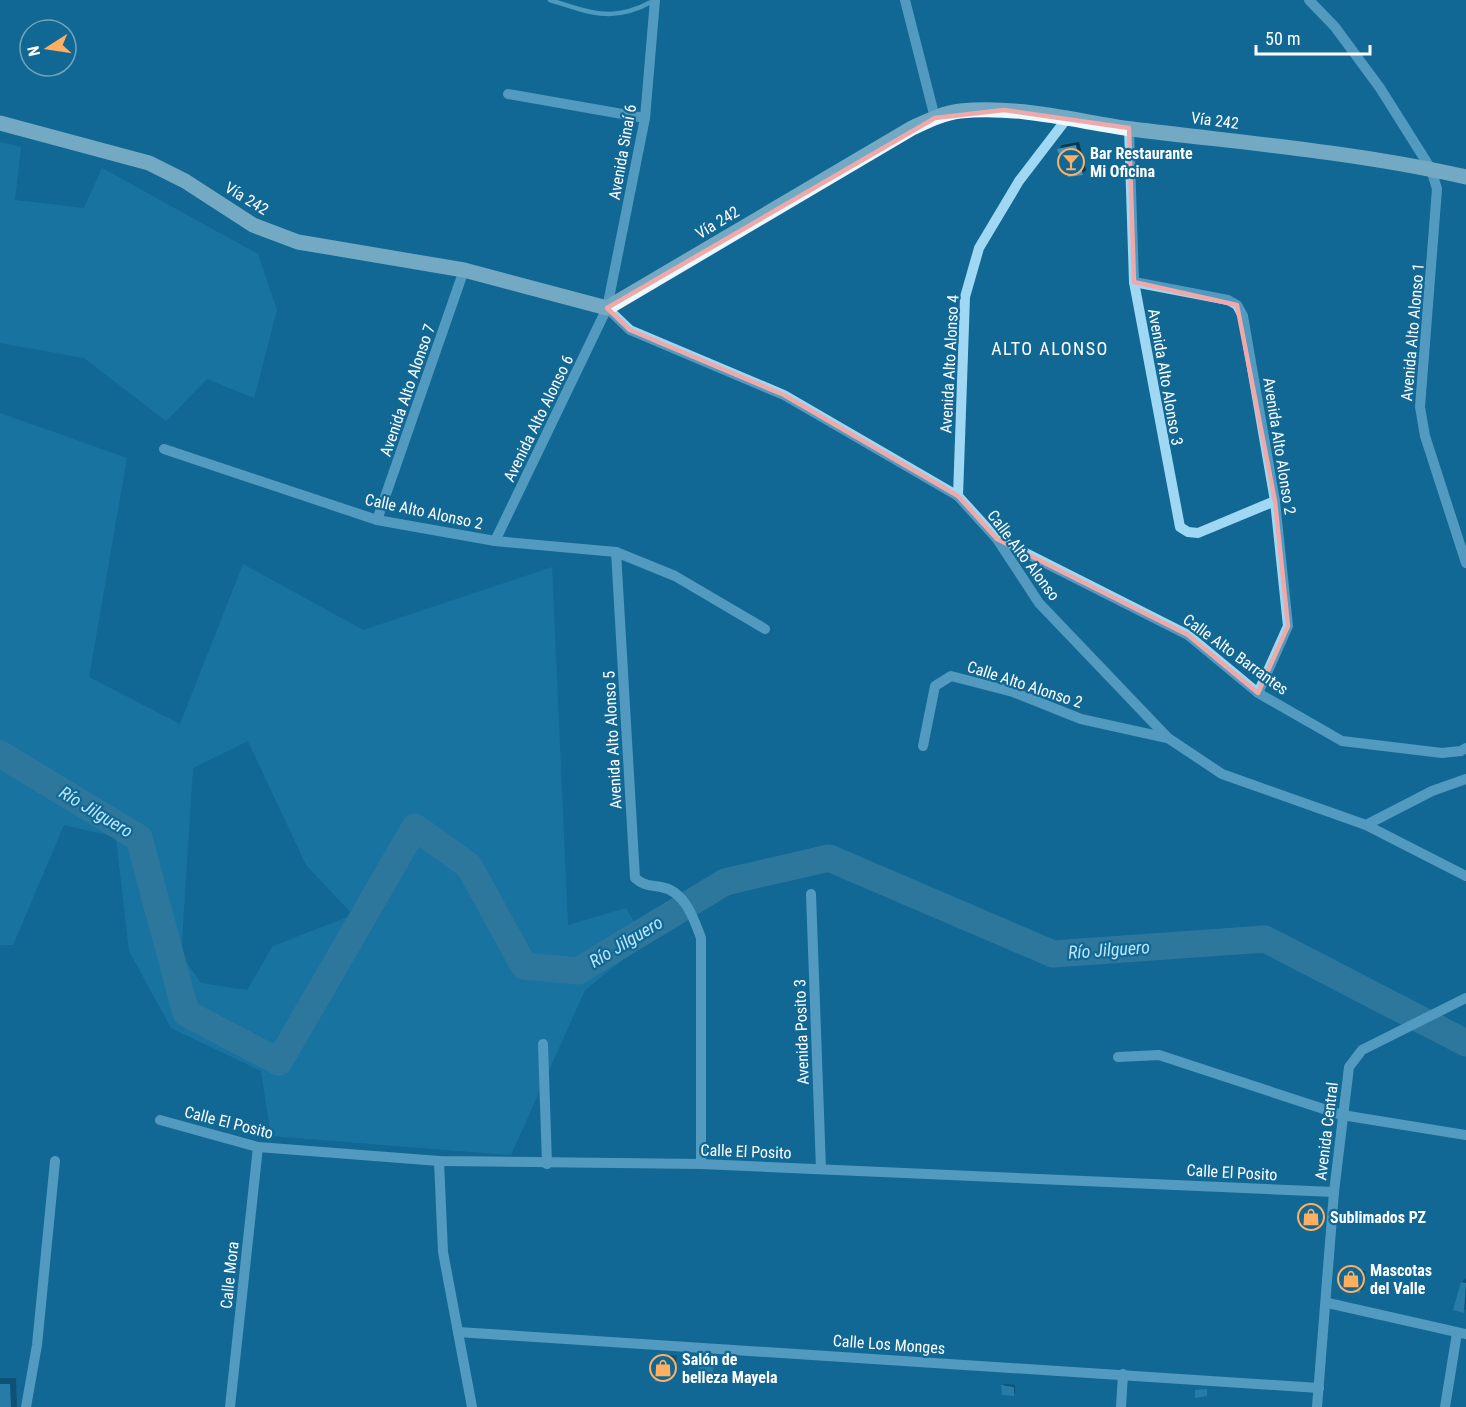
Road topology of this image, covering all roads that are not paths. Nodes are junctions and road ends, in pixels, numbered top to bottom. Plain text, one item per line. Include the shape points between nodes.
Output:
1 (655, 0) edge
2 (905, 0) edge
3 (1310, 0) edge
4 (508, 94) dead end
5 (935, 117) junction
6 (1068, 117) junction
7 (645, 118) junction
8 (0, 123) edge
9 (1129, 128) junction
10 (1431, 169) junction
11 (1466, 177) edge
12 (464, 270) junction
13 (1134, 282) junction
14 (607, 308) junction
15 (164, 448) dead end
16 (958, 496) junction
17 (1275, 501) junction
18 (377, 520) junction
19 (998, 539) junction
20 (495, 541) junction
21 (616, 552) junction
22 (1466, 563) edge
23 (765, 629) dead end
24 (1258, 693) junction
25 (1168, 738) junction
26 (923, 746) dead end
27 (1466, 748) edge
28 (1466, 779) edge
29 (1366, 825) junction
30 (1466, 876) edge
31 (811, 894) dead end
32 (1466, 998) edge
33 (543, 1044) dead end
34 (1118, 1057) dead end
35 (1342, 1114) junction
36 (160, 1120) dead end
37 (1466, 1135) edge
38 (258, 1147) junction
39 (55, 1161) dead end
40 (439, 1161) junction
41 (547, 1164) junction
42 (701, 1164) junction
43 (820, 1169) junction
44 (1334, 1192) junction
45 (1328, 1302) junction
46 (458, 1332) junction
47 (1462, 1334) edge
48 (1123, 1374) junction
49 (1319, 1388) junction
50 (26, 1407) edge
51 (230, 1407) edge
52 (472, 1407) edge
53 (1121, 1407) edge
54 (1317, 1407) edge
55 (1445, 1407) edge

1 - 7 street, Avenida Sinaí 6
2 - 5 street
3 - 10 street via 1357,54
4 - 7 street
5 - 6 main road, Vía 242 via 958,111 1004,110
5 - 14 main road, Vía 242
6 - 9 main road, Vía 242
6 - 16 street, Avenida Alto Alonso 4 via 1019,181 979,248 965,297
7 - 14 street, Avenida Sinaí 6
8 - 12 main road, Vía 242 via 149,163 253,225 298,242
9 - 10 main road, Vía 242
9 - 13 street, Avenida Alto Alonso 3
10 - 11 main road, Vía 242
10 - 22 street, Avenida Alto Alonso 1 via 1437,189 1436,226 1420,407 1425,436
12 - 14 main road, Vía 242
12 - 18 street, Avenida Alto Alonso 7
13 - 17 street, Avenida Alto Alonso 2 via 1237,305 1243,316
13 - 17 street, Avenida Alto Alonso 3 via 1180,527 1198,533
14 - 16 street, Calle Alto Alonso via 630,330 784,395
14 - 20 street, Avenida Alto Alonso 6
15 - 18 street, Calle Alto Alonso 2
16 - 19 street, Calle Alto Alonso
17 - 24 street, Avenida Alto Alonso 2 via 1288,626
18 - 20 street, Calle Alto Alonso 2
19 - 24 street, Calle Alto Barrantes via 1188,635
19 - 25 street, Calle Alto Alonso via 1039,603
20 - 21 street, Calle Alto Alonso 2
21 - 23 street, Calle Alto Alonso 2 via 675,576
21 - 42 street, Avenida Alto Alonso 5 via 635,878 678,895 693,916 701,938
24 - 27 street, Calle Alto Barrantes via 1342,741 1442,753
25 - 26 street, Calle Alto Alonso 2 via 1081,719 1013,692 951,676 935,686
25 - 29 street, Calle Alto Alonso via 1222,774
28 - 29 street via 1432,791
29 - 30 street
31 - 43 street, Avenida Posito 3
32 - 35 street, Avenida Central via 1362,1050 1349,1067
33 - 41 street
34 - 35 street via 1159,1055
35 - 37 street
35 - 44 street, Avenida Central
36 - 38 street, Calle El Posito
38 - 40 street, Calle El Posito
38 - 51 street, Calle Mora
39 - 50 street via 37,1346
40 - 41 street, Calle El Posito
40 - 46 street via 443,1252
41 - 42 street, Calle El Posito
42 - 43 street, Calle El Posito
43 - 44 street, Calle El Posito
44 - 45 street, Avenida Central
45 - 47 street
45 - 49 street, Avenida Central
46 - 48 street, Calle Los Monges
46 - 52 street
47 - 55 street
48 - 49 street, Calle Los Monges
48 - 53 street
49 - 54 street, Avenida Central

